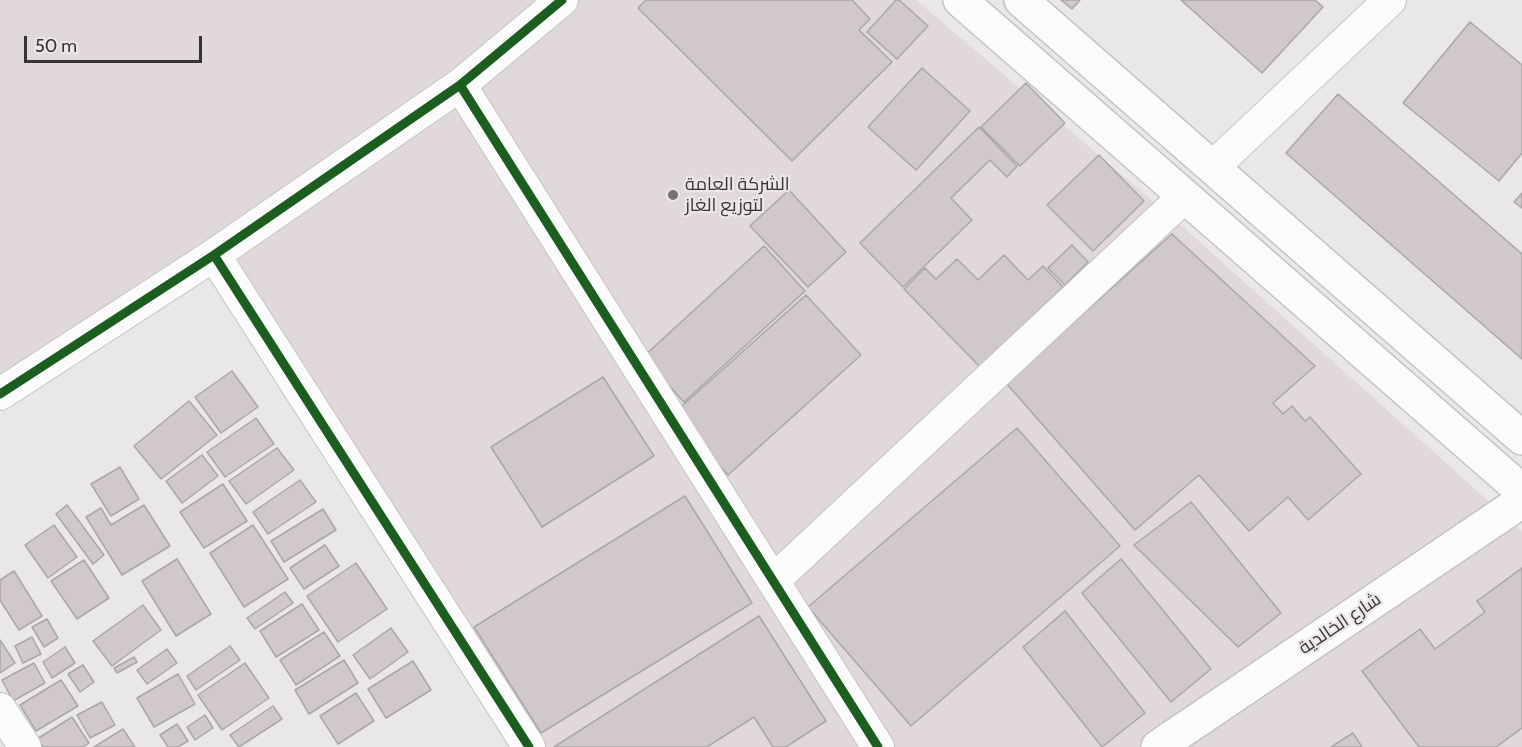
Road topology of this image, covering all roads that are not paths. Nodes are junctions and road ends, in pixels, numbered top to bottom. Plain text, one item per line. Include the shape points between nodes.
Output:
1 (562, 0) edge
2 (960, 0) edge
3 (1022, 0) edge
4 (1390, 0) edge
5 (460, 85) junction
6 (1213, 167) junction
7 (1184, 196) junction
8 (213, 255) junction
9 (0, 394) edge
10 (1522, 438) edge
11 (1522, 491) edge
12 (1522, 501) edge
13 (773, 581) junction
14 (0, 709) edge
15 (25, 747) edge
16 (529, 747) edge
17 (878, 747) edge
18 (1158, 747) edge

1 - 5 street
2 - 7 main road
3 - 6 main road
4 - 6 street
5 - 8 street
5 - 13 street
6 - 10 main road
7 - 11 main road
7 - 13 street
8 - 9 street
8 - 16 street
12 - 18 main road, شارع الخالدية
13 - 17 street
14 - 15 street

